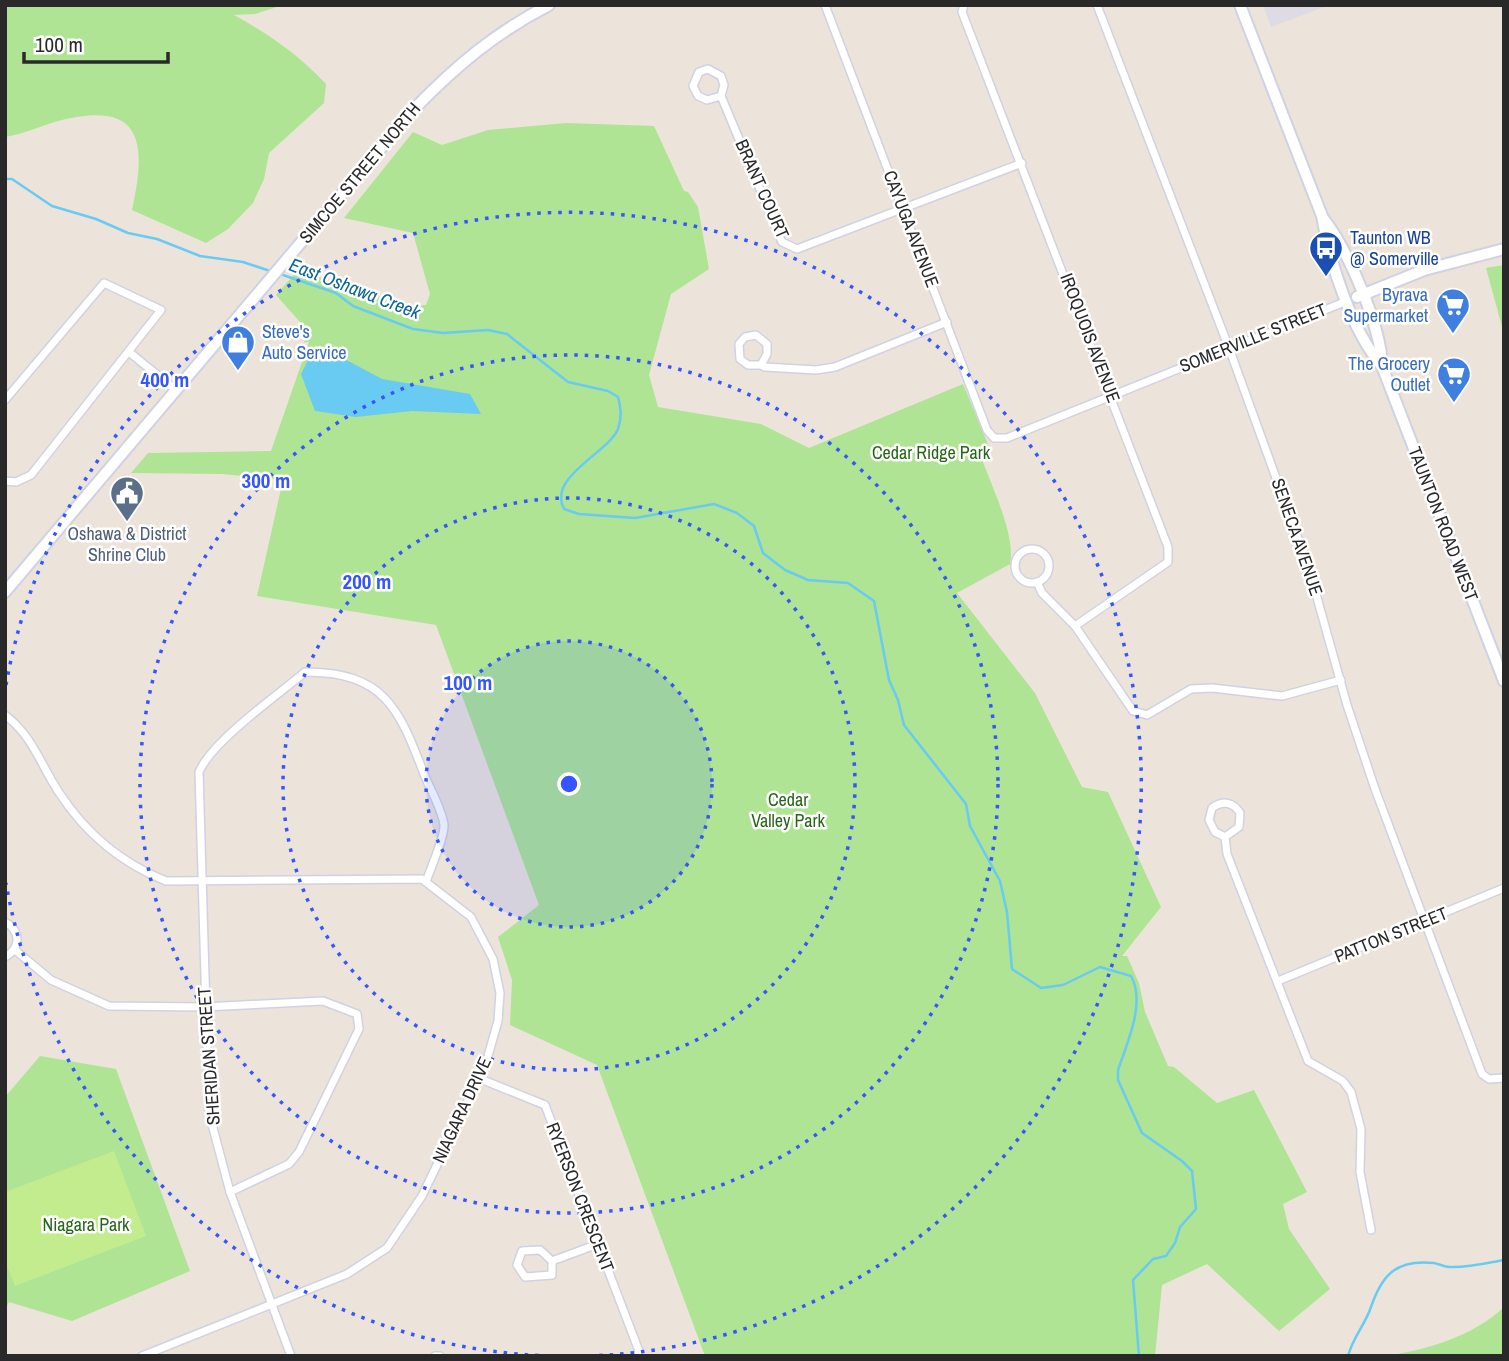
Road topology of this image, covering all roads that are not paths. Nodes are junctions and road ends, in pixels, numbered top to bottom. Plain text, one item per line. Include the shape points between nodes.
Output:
1 (550, 5) edge
2 (825, 5) edge
3 (1097, 5) edge
4 (1240, 5) edge
5 (963, 8) edge
6 (721, 96) junction
7 (1022, 163) junction
8 (903, 209) junction
9 (1322, 216) junction
10 (1504, 249) edge
11 (1362, 295) junction
12 (1348, 300) junction
13 (947, 322) junction
14 (1229, 348) junction
15 (129, 352) junction
16 (761, 365) junction
17 (1382, 366) junction
18 (177, 391) junction
19 (1111, 395) junction
20 (5, 400) edge
21 (1007, 438) joint
22 (5, 481) edge
23 (1037, 582) junction
24 (5, 592) edge
25 (1075, 626) junction
26 (1340, 680) junction
27 (1504, 681) edge
28 (5, 715) edge
29 (1225, 837) junction
30 (201, 881) junction
31 (426, 882) junction
32 (1504, 888) edge
33 (1425, 921) junction
34 (5, 922) edge
35 (15, 950) junction
36 (5, 957) edge
37 (1278, 981) junction
38 (204, 1007) junction
39 (478, 1078) junction
40 (1504, 1078) edge
41 (230, 1192) junction
42 (1371, 1230) dead end
43 (598, 1244) junction
44 (552, 1261) junction
45 (272, 1306) junction
46 (142, 1356) edge
47 (291, 1356) edge
48 (638, 1356) edge

1 - 18 main road, SIMCOE STREET NORTH via 506,27 414,109
2 - 8 street, CAYUGA AVENUE
3 - 14 street, SENECA AVENUE
4 - 9 main road, TAUNTON ROAD WEST
5 - 7 street, IROQUOIS AVENUE
6 - 6 street, BRANT COURT via 723,80 718,72 699,72 693,81 698,96 707,100
6 - 8 street, BRANT COURT via 782,242 790,247 805,248
7 - 8 street
7 - 19 street, IROQUOIS AVENUE
8 - 13 street, CAYUGA AVENUE
9 - 11 main road, TAUNTON ROAD WEST via 1340,240
9 - 12 main road, TAUNTON ROAD WEST via 1327,248
10 - 11 main road, SOMERVILLE STREET via 1424,270
11 - 12 main road, SOMERVILLE STREET
11 - 17 main road, TAUNTON ROAD WEST via 1381,346
12 - 14 street, SOMERVILLE STREET
12 - 17 main road, TAUNTON ROAD WEST via 1367,348
13 - 16 street via 828,369
13 - 21 street, CAYUGA AVENUE via 988,432 994,438
14 - 19 street, SOMERVILLE STREET
14 - 26 street, SENECA AVENUE via 1309,569
15 - 18 street
15 - 20 street via 161,310 104,283
15 - 22 street via 31,475
16 - 16 street via 767,344 756,335 746,337 738,344 740,359 748,365
17 - 27 main road, TAUNTON ROAD WEST
18 - 24 main road, SIMCOE STREET NORTH
19 - 21 street, SOMERVILLE STREET
19 - 25 street, IROQUOIS AVENUE via 1168,562
23 - 23 street via 1047,574 1048,562 1040,551 1030,549 1018,555 1016,572 1026,582
23 - 25 street
25 - 26 street via 1133,711 1140,714 1147,715 1191,689 1282,696
26 - 33 street, SENECA AVENUE
28 - 30 street, NIAGARA DRIVE via 33,744 59,794 110,851 166,881
29 - 29 street via 1239,827 1241,816 1236,807 1223,803 1213,808 1209,818 1212,828
29 - 37 street via 1227,854
30 - 31 street, NIAGARA DRIVE via 388,877
30 - 31 street, SHERIDAN STREET via 202,764 305,672 334,672 370,685 391,703 405,724 444,826
30 - 38 street, SHERIDAN STREET
31 - 39 street, NIAGARA DRIVE via 471,917 498,976 498,1021
32 - 33 street, PATTON STREET
33 - 37 street, PATTON STREET
33 - 40 street, SENECA AVENUE via 1482,1074 1489,1079
34 - 35 street via 16,932
35 - 36 street
35 - 38 street via 51,980 109,1006
37 - 42 street via 1308,1061 1343,1081 1351,1092 1361,1129 1360,1172
38 - 41 street, SHERIDAN STREET via 209,1113
38 - 41 street via 323,1001 357,1014 358,1021 359,1029 299,1152 289,1164
39 - 43 street, RYERSON CRESCENT via 545,1105
39 - 45 street, NIAGARA DRIVE via 422,1196 387,1248 347,1274
41 - 45 street, SHERIDAN STREET
43 - 44 street
43 - 48 street, RYERSON CRESCENT
44 - 44 street via 552,1275 545,1276 525,1277 517,1265 522,1251 540,1250
45 - 46 street, NIAGARA DRIVE
45 - 47 street

